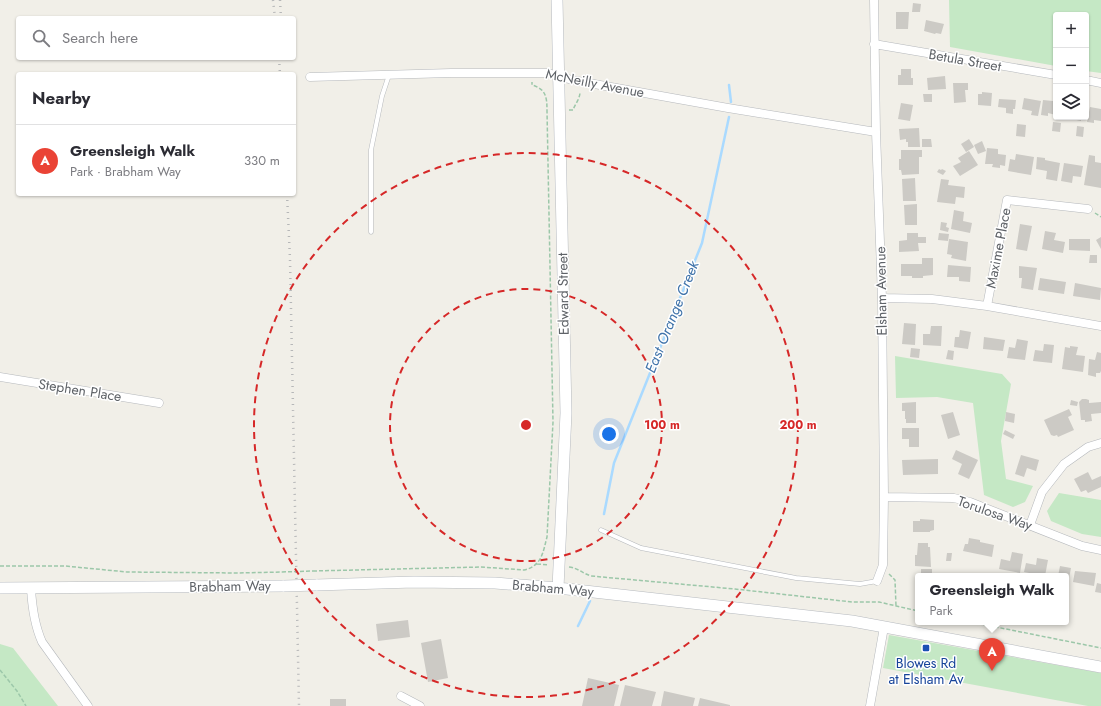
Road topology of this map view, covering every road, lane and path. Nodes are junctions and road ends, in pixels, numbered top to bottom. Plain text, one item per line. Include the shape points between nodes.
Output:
1 (557, 0) edge
2 (874, 0) edge
3 (874, 44) junction
4 (532, 73) junction
5 (1053, 74) edge
6 (389, 75) junction
7 (559, 76) junction
8 (310, 77) dead end
9 (1089, 81) edge
10 (1101, 83) edge
11 (876, 132) junction
12 (1088, 209) dead end
13 (371, 232) dead end
14 (882, 298) junction
15 (987, 306) junction
16 (1101, 326) edge
17 (0, 377) edge
18 (159, 403) dead end
19 (1101, 443) edge
20 (884, 497) junction
21 (1030, 525) junction
22 (601, 530) dead end
23 (1101, 550) edge
24 (537, 564) junction
25 (883, 565) junction
26 (0, 566) edge
27 (559, 566) junction
28 (877, 581) joint
29 (0, 588) edge
30 (31, 588) junction
31 (558, 588) junction
32 (896, 606) junction
33 (915, 610) edge
34 (986, 625) edge
35 (884, 627) junction
36 (1101, 648) edge
37 (1101, 667) edge
38 (0, 670) edge
39 (401, 696) dead end
40 (26, 706) edge
41 (88, 706) edge
42 (420, 706) edge
43 (870, 706) edge

1 - 7 main road, Edward Street
2 - 3 street, Elsham Avenue
3 - 5 street, Betula Street
3 - 11 street, Elsham Avenue
4 - 6 street, McNeilly Avenue
4 - 7 street, McNeilly Avenue
4 - 24 path via 532,85 545,93 547,100 553,422 547,536
6 - 8 street, McNeilly Avenue
6 - 13 lane via 371,150
7 - 11 street, McNeilly Avenue via 728,108
7 - 27 main road, Edward Street via 566,414
9 - 10 street
11 - 14 street, Elsham Avenue
12 - 15 street, Maxime Place via 1007,200
14 - 15 street via 932,299
14 - 20 street, Elsham Avenue
15 - 16 street
17 - 18 street, Stephen Place
19 - 21 street via 1088,447 1064,464 1042,492
20 - 21 street, Torulosa Way via 954,498
20 - 25 street, Elsham Avenue
21 - 23 street, Torulosa Way via 1082,546
22 - 28 lane via 641,548 796,578 860,584
24 - 26 path, bridge via 524,570 481,567 238,573 127,572 65,566
24 - 27 path
25 - 28 street, Elsham Avenue
25 - 32 path via 894,580
27 - 31 main road, Edward Street
27 - 32 path via 577,568 591,576 852,602 879,602
29 - 30 main road, Brabham Way
30 - 31 main road, Brabham Way, bridge via 414,582 495,583
30 - 41 street via 34,620 40,638
31 - 35 main road, Brabham Way via 852,621
32 - 33 path
34 - 36 path
35 - 37 main road, Brabham Way
35 - 43 street
38 - 40 path
39 - 42 street

